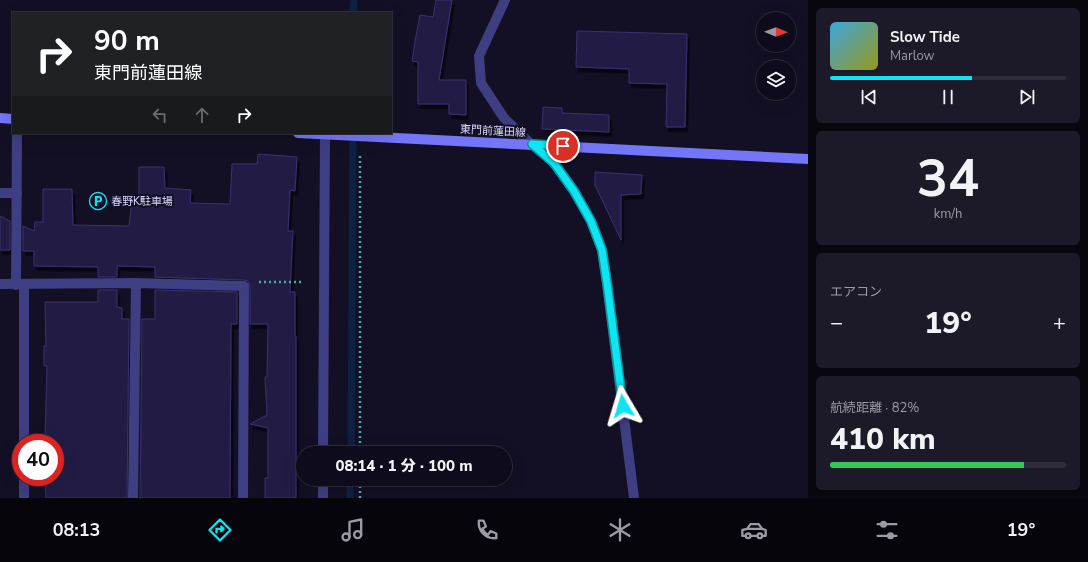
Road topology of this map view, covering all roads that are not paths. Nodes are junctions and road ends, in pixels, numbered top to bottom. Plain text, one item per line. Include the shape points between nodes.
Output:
1 (505, 0) edge
2 (0, 118) edge
3 (12, 119) edge
4 (17, 134) edge
5 (325, 134) joint
6 (532, 144) junction
7 (808, 159) edge
8 (0, 193) edge
9 (17, 193) junction
10 (136, 283) junction
11 (0, 284) edge
12 (20, 284) junction
13 (24, 434) edge
14 (323, 446) edge
15 (24, 486) edge
16 (323, 486) edge
17 (24, 498) edge
18 (133, 498) edge
19 (243, 498) edge
20 (323, 498) edge
21 (634, 498) edge

1 - 6 street via 479,56 481,83 504,118
2 - 3 main road
4 - 9 street
5 - 6 main road, 東門前蓮田線
5 - 14 street
6 - 7 main road, 東門前蓮田線
6 - 21 street via 554,163 574,191 591,221 602,250
8 - 9 street
9 - 12 street
10 - 12 street
10 - 18 street
10 - 19 street via 244,286
11 - 12 street
12 - 13 street
15 - 17 street
16 - 20 street

